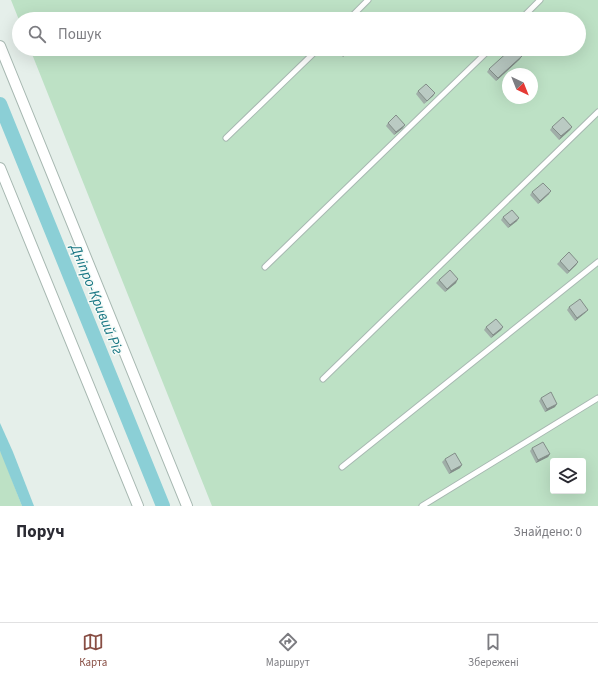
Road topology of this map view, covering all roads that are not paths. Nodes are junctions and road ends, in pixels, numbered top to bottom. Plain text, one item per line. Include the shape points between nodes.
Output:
1 (368, 0) edge
2 (540, 0) edge
3 (355, 12) edge
4 (528, 12) edge
5 (0, 46) edge
6 (311, 56) edge
7 (483, 56) edge
8 (598, 112) edge
9 (226, 138) dead end
10 (0, 168) edge
11 (598, 262) edge
12 (265, 267) dead end
13 (323, 379) dead end
14 (598, 398) edge
15 (342, 468) dead end
16 (138, 506) edge
17 (187, 506) edge
18 (422, 506) edge

1 - 3 lane
2 - 4 lane
5 - 17 street
6 - 9 lane
7 - 12 lane
8 - 13 lane
10 - 16 street
11 - 15 lane
14 - 18 lane

